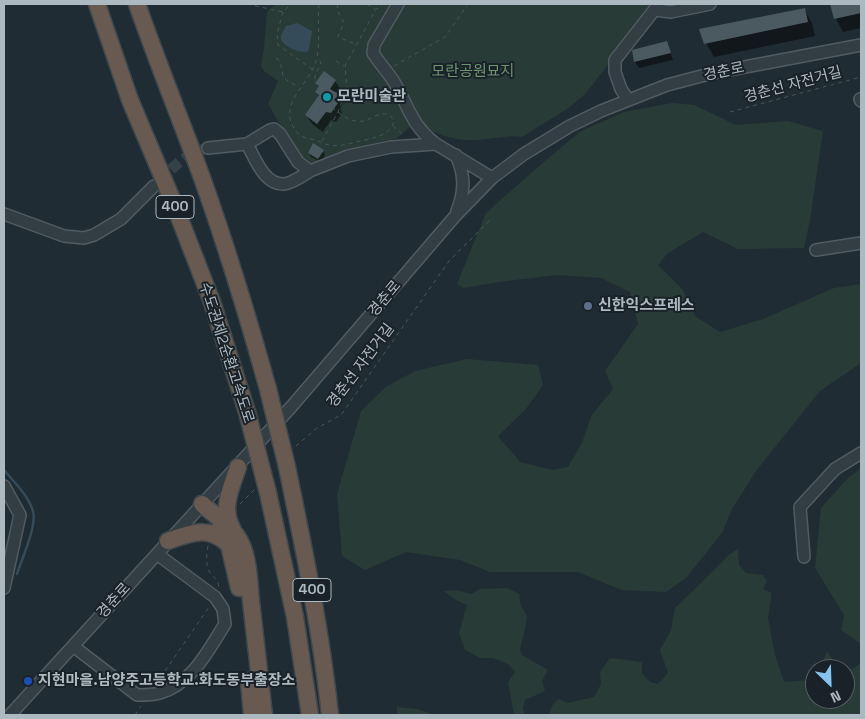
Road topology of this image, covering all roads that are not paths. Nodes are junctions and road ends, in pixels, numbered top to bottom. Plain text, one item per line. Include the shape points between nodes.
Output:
1 (97, 4) edge
2 (137, 4) edge
3 (398, 4) edge
4 (710, 4) edge
5 (657, 7) edge
6 (861, 45) edge
7 (628, 100) junction
8 (247, 144) junction
9 (436, 144) junction
10 (208, 148) tunnel mouth
11 (456, 155) junction
12 (310, 172) junction
13 (492, 178) junction
14 (154, 186) tunnel mouth
15 (4, 214) edge
16 (456, 215) junction
17 (861, 243) edge
18 (816, 250) dead end
19 (861, 453) edge
20 (238, 467) junction
21 (4, 486) edge
22 (207, 508) junction
23 (168, 541) junction
24 (235, 543) junction
25 (157, 554) junction
26 (804, 557) dead end
27 (4, 588) edge
28 (73, 646) junction
29 (10, 715) edge
30 (252, 715) edge
31 (264, 715) edge
32 (308, 715) edge
33 (330, 715) edge

1 - 32 highway, 수도권제2순환고속도로 / 400, bridge via 130,100 212,302 247,412 262,490 292,599
2 - 33 highway, 수도권제2순환고속도로 / 400, bridge via 223,239 268,389 313,595
3 - 9 street via 373,49 375,57 387,70 416,125
4 - 5 street via 670,12
5 - 7 street via 615,60 615,72
6 - 7 street, 경춘로 via 712,73
7 - 13 street, 경춘로 via 570,126
8 - 10 street
8 - 12 street via 260,169 274,181 284,184
8 - 12 street via 274,129 298,162
9 - 11 street
9 - 12 street via 379,149 348,156
11 - 13 street
11 - 16 street via 464,184
13 - 16 street, 경춘로
14 - 15 street via 121,219 84,238 64,236
16 - 20 street, 경춘로
17 - 18 street
19 - 26 street via 834,469 800,507
20 - 22 street, 경춘로
20 - 24 highway via 226,510
21 - 27 street via 20,515
22 - 23 street, 경춘로
22 - 24 highway via 222,520
23 - 24 highway via 206,531
23 - 25 street, 경춘로
24 - 30 highway
24 - 31 highway via 244,553 249,579
25 - 28 street, 경춘로
25 - 28 street via 215,597 223,608 226,624 200,663 178,685 160,694 137,695
28 - 29 street, 경춘로

